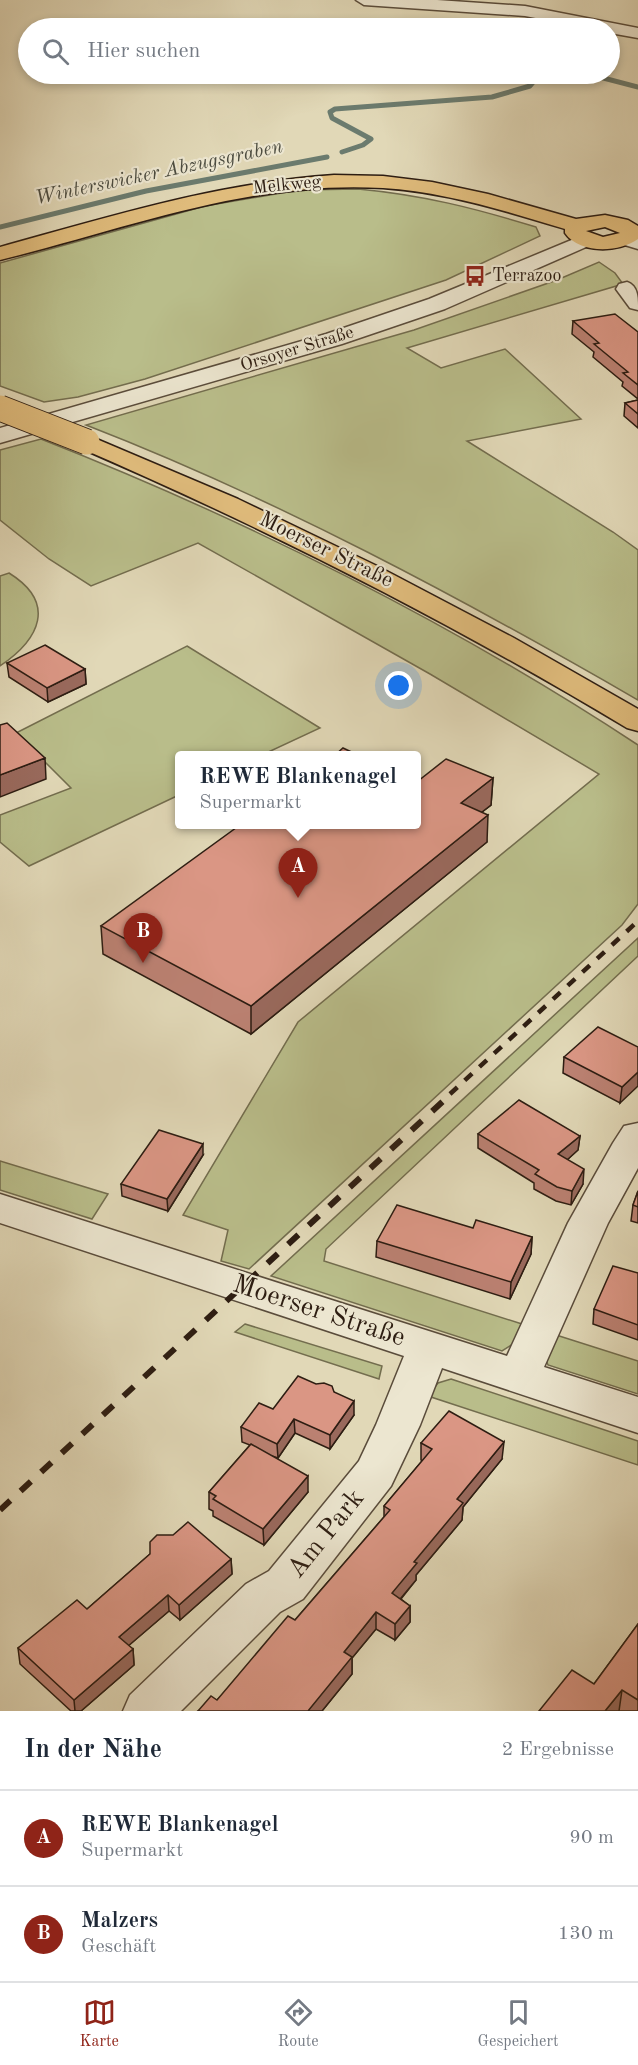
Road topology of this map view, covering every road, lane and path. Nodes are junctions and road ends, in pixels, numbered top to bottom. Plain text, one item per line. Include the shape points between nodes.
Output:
1 (364, 0) edge
2 (561, 18) edge
3 (620, 29) edge
4 (638, 33) edge
5 (630, 231) edge
6 (582, 233) junction
7 (0, 254) edge
8 (0, 408) edge
9 (0, 436) edge
10 (638, 722) edge
11 (638, 1136) edge
12 (0, 1208) edge
13 (429, 1346) junction
14 (519, 1376) junction
15 (638, 1415) edge
16 (148, 1711) edge

1 - 2 street via 525,11
3 - 4 street
5 - 6 main road, Melkweg via 597,221
6 - 7 main road, Melkweg via 518,208 424,187 306,181 212,196
6 - 9 street, Orsoyer Straße via 437,304 334,339
8 - 10 main road, Moerser Straße, bridge via 229,502 406,589
11 - 14 street via 588,1222
12 - 13 street, Moerser Straße
13 - 14 street, Moerser Straße
13 - 16 street, Am Park via 375,1473 286,1585 263,1598
14 - 15 street, Moerser Straße

